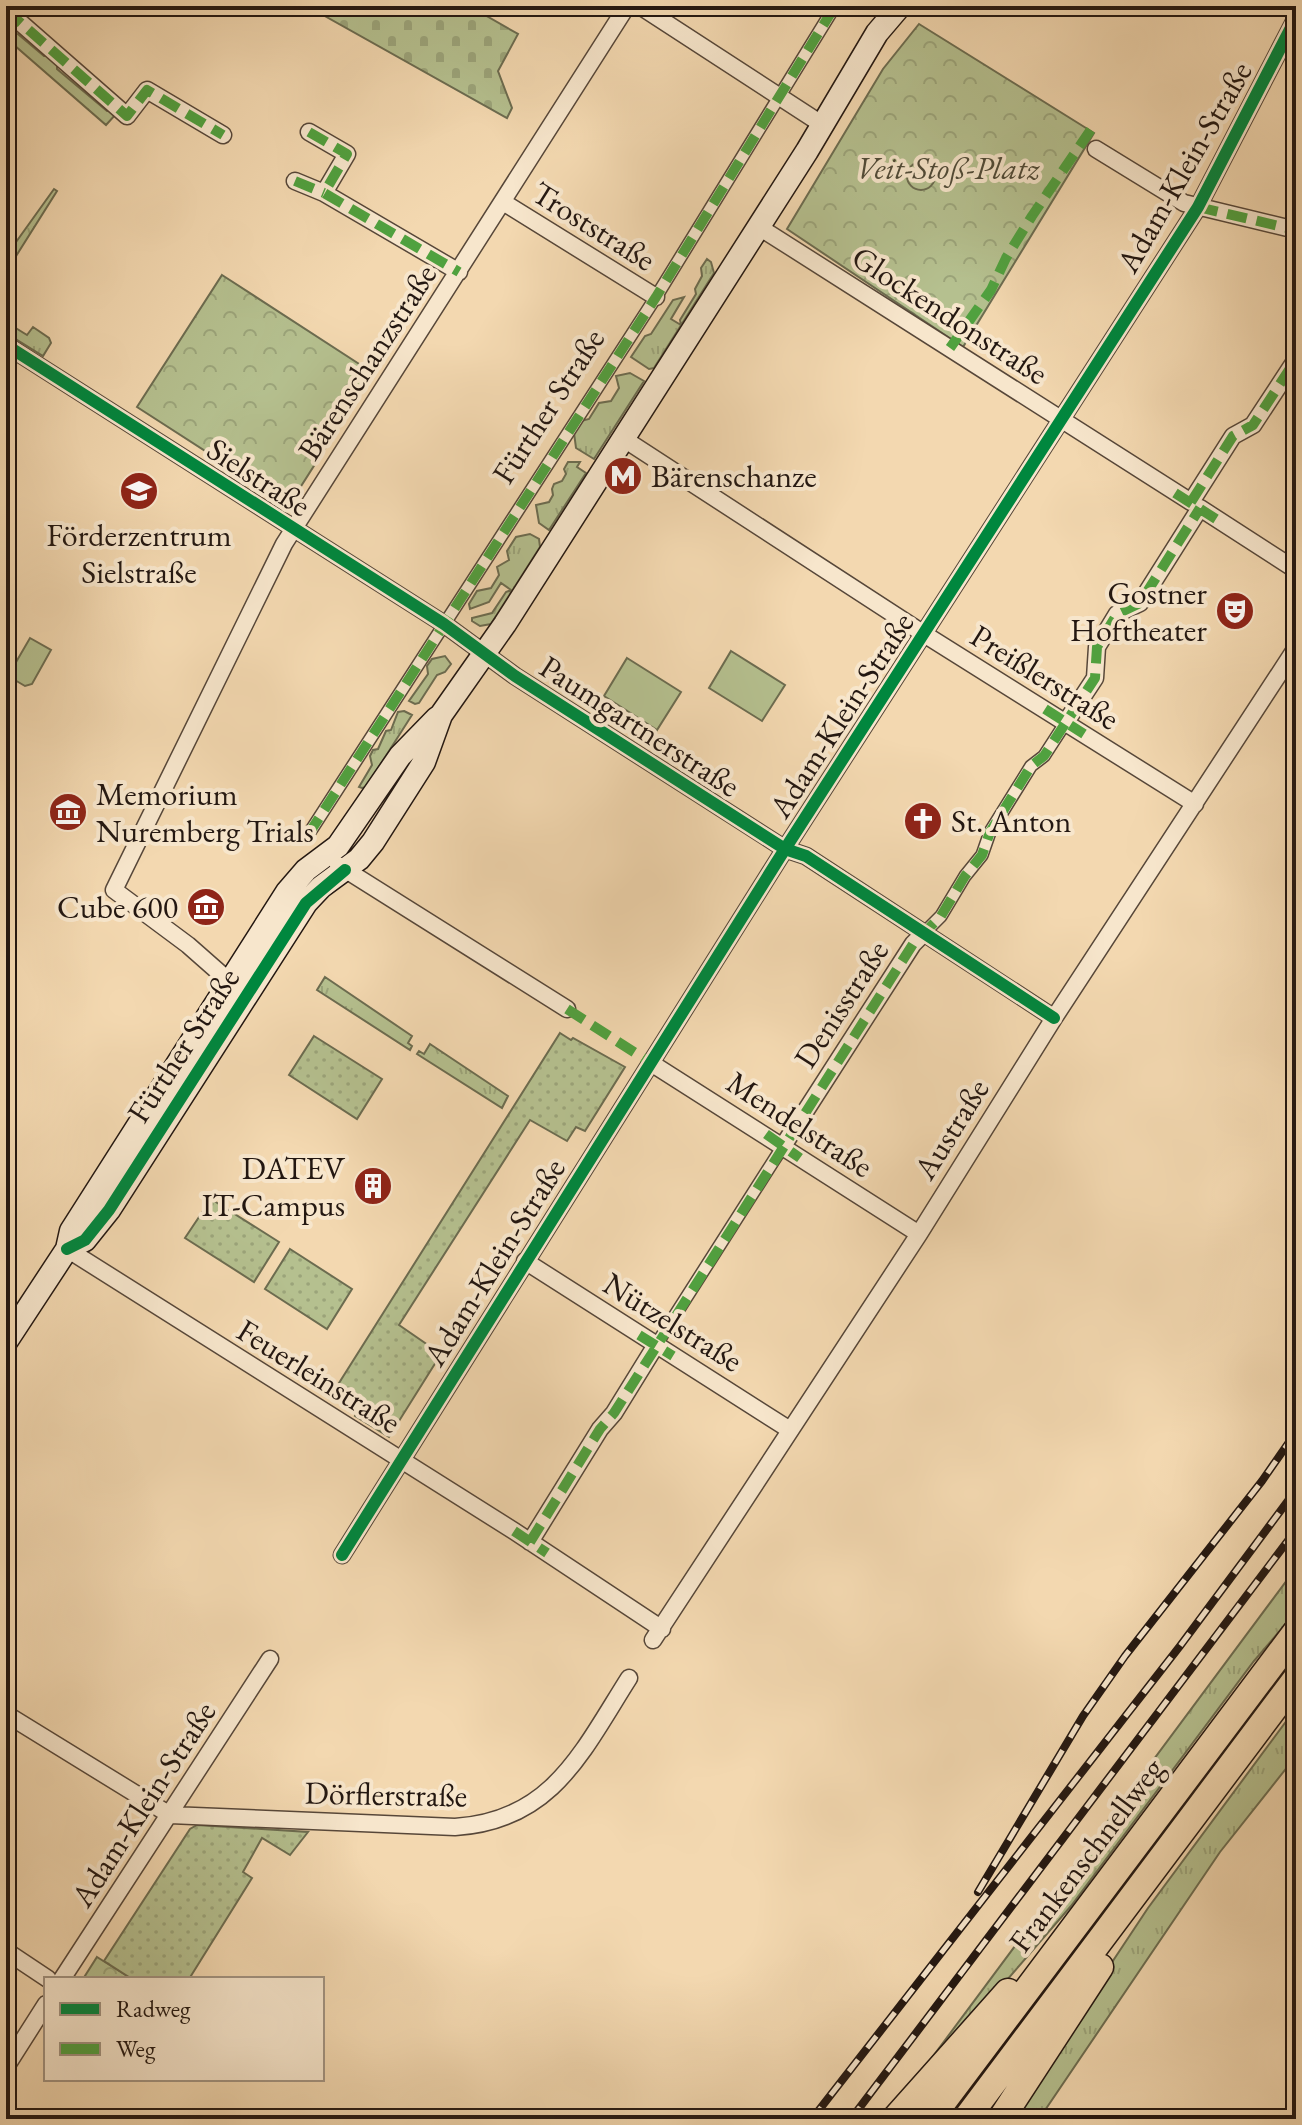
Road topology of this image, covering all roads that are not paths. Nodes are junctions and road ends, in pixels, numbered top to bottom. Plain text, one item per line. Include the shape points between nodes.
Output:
1 (627, 6) edge
2 (640, 6) edge
3 (835, 6) edge
4 (883, 6) edge
5 (900, 6) edge
6 (6, 10) edge
7 (1296, 18) edge
8 (877, 33) junction
9 (779, 97) junction
10 (823, 125) junction
11 (309, 132) dead end
12 (223, 135) dead end
13 (1096, 149) dead end
14 (295, 181) dead end
15 (324, 193) junction
16 (503, 202) junction
17 (1198, 207) junction
18 (759, 227) junction
19 (1296, 230) edge
20 (459, 272) junction
21 (656, 297) junction
22 (6, 345) edge
23 (1296, 355) edge
24 (1062, 419) junction
25 (624, 439) junction
26 (1195, 505) junction
27 (293, 530) junction
28 (1296, 570) edge
29 (444, 624) junction
30 (924, 634) junction
31 (1296, 648) edge
32 (484, 654) junction
33 (441, 715) junction
34 (1066, 722) junction
35 (1195, 804) junction
36 (308, 835) dead end
37 (785, 849) junction
38 (324, 857) junction
39 (345, 870) junction
40 (924, 933) junction
41 (230, 982) junction
42 (567, 1009) dead end
43 (1054, 1018) junction
44 (651, 1063) junction
45 (783, 1146) junction
46 (919, 1234) junction
47 (67, 1249) junction
48 (525, 1261) junction
49 (6, 1342) edge
50 (656, 1345) junction
51 (790, 1430) junction
52 (401, 1460) junction
53 (530, 1542) junction
54 (342, 1555) dead end
55 (1296, 1632) edge
56 (657, 1635) joint
57 (270, 1659) dead end
58 (629, 1678) dead end
59 (1296, 1679) edge
60 (6, 1714) edge
61 (170, 1815) junction
62 (1164, 1857) junction
63 (1077, 1926) junction
64 (6, 1951) edge
65 (45, 1977) edge
66 (63, 1977) edge
67 (44, 2007) edge
68 (6, 2067) edge
69 (895, 2119) edge
70 (930, 2119) edge
71 (966, 2119) edge
72 (1001, 2119) edge

1 - 16 street, Bärenschanzstraße
2 - 9 street
3 - 9 street, Fürther Straße
4 - 8 main road, Fürther Straße
5 - 8 main road, Fürther Straße
6 - 12 street via 127,116 147,90
7 - 17 street, Adam-Klein-Straße
8 - 10 main road, Fürther Straße
9 - 10 street
9 - 21 street, Fürther Straße
10 - 18 main road, Fürther Straße
11 - 15 street via 347,154
13 - 17 street
14 - 15 street
15 - 20 street
16 - 20 street, Bärenschanzstraße
16 - 21 street, Troststraße
17 - 19 street
17 - 24 street, Adam-Klein-Straße
18 - 24 street, Glockendonstraße
18 - 25 main road, Fürther Straße
20 - 27 street, Bärenschanzstraße
21 - 29 street, Fürther Straße
22 - 27 street, Sielstraße
23 - 26 street, Denisstraße via 1253,425 1233,436
24 - 26 street, Glockendonstraße
24 - 30 street, Adam-Klein-Straße
25 - 30 street, Preißlerstraße
25 - 32 main road, Fürther Straße
26 - 28 street, Glockendonstraße
26 - 34 street, Denisstraße via 1140,603 1117,614 1097,647 1095,678
27 - 29 street, Sielstraße
27 - 41 street, Bärenschanzstraße via 114,890
29 - 32 street, Sielstraße
29 - 36 street, Fürther Straße
30 - 34 street, Preißlerstraße
30 - 37 street, Adam-Klein-Straße
31 - 35 street, Austraße
32 - 33 main road, Fürther Straße
32 - 37 street, Paumgartnerstraße
33 - 38 main road, Fürther Straße via 400,756 347,835
33 - 39 main road, Fürther Straße via 424,762 369,849
34 - 35 street, Preißlerstraße
34 - 40 street, Denisstraße via 1031,766 941,916
35 - 43 street, Austraße
37 - 40 street, Paumgartnerstraße via 806,856
37 - 44 street, Adam-Klein-Straße
38 - 39 street
38 - 41 main road, Fürther Straße via 294,883
39 - 42 street
39 - 47 main road, Fürther Straße via 306,903 109,1210 85,1240
40 - 43 street, Paumgartnerstraße
40 - 45 street, Denisstraße
41 - 47 main road, Fürther Straße via 71,1231
43 - 46 street, Austraße
44 - 45 street, Mendelstraße
44 - 48 street, Adam-Klein-Straße
45 - 46 street, Mendelstraße
45 - 50 street, Denisstraße
46 - 51 street, Austraße
47 - 49 main road, Fürther Straße
47 - 52 street, Feuerleinstraße
48 - 50 street, Nützelstraße
48 - 52 street, Adam-Klein-Straße
50 - 51 street, Nützelstraße
50 - 53 street, Denisstraße
51 - 56 street, Austraße
52 - 53 street, Feuerleinstraße
52 - 54 street, Adam-Klein-Straße
53 - 56 street, Feuerleinstraße
55 - 63 highway, Frankenschnellweg
57 - 61 street, Adam-Klein-Straße
58 - 61 street, Dörflerstraße via 565,1773 539,1800 497,1822 455,1827
59 - 62 highway, Frankenschnellweg
60 - 61 street
61 - 66 street, Adam-Klein-Straße
62 - 71 highway, Frankenschnellweg
62 - 72 highway via 1141,1909
63 - 69 highway via 997,2003
63 - 70 highway, Frankenschnellweg
64 - 65 street
67 - 68 street

